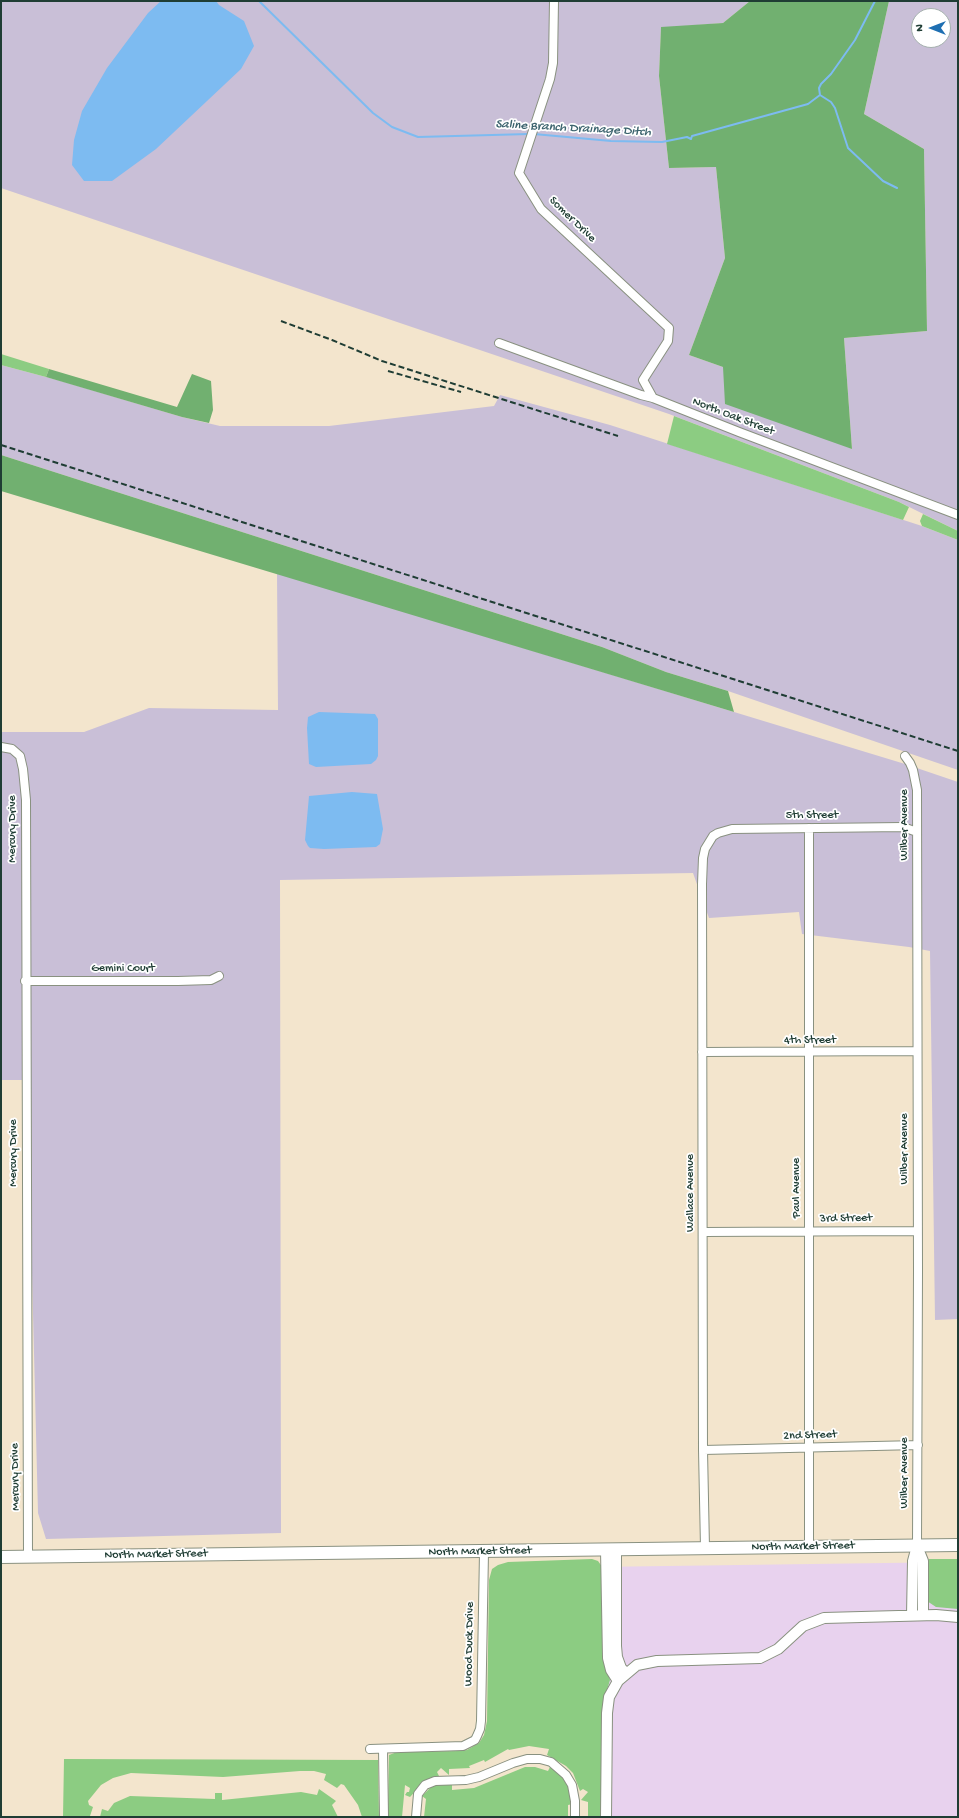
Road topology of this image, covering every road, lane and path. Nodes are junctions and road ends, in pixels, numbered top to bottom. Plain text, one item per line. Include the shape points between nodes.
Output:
1 (554, 1) edge
2 (499, 343) dead end
3 (653, 398) junction
4 (958, 515) edge
5 (1, 747) edge
6 (905, 756) dead end
7 (808, 828) junction
8 (917, 832) junction
9 (709, 840) joint
10 (219, 976) dead end
11 (25, 981) junction
12 (917, 1051) junction
13 (702, 1052) junction
14 (810, 1053) junction
15 (918, 1231) junction
16 (703, 1232) junction
17 (809, 1232) junction
18 (918, 1445) junction
19 (808, 1448) junction
20 (703, 1450) junction
21 (958, 1545) edge
22 (917, 1546) junction
23 (809, 1547) junction
24 (704, 1548) junction
25 (611, 1550) junction
26 (484, 1552) junction
27 (28, 1556) junction
28 (1, 1557) edge
29 (912, 1615) junction
30 (923, 1615) junction
31 (958, 1617) edge
32 (626, 1673) junction
33 (618, 1681) junction
34 (370, 1749) dead end
35 (383, 1749) junction
36 (384, 1817) edge
37 (416, 1817) edge
38 (575, 1817) edge
39 (606, 1817) edge

1 - 3 street, Somer Drive via 553,63 520,173 541,209 668,328 668,341 643,380
2 - 3 street, North Oak Street
3 - 4 street, North Oak Street
5 - 11 street, Mercury Drive via 16,751 22,762 25,783
6 - 8 street, Wilber Avenue via 916,779
7 - 8 street, 5th Street via 903,827
7 - 9 street, 5th Street via 732,829 718,833
7 - 14 street, Paul Avenue
8 - 12 street, Wilber Avenue
9 - 13 street, Wallace Avenue via 702,858
10 - 11 street, Gemini Court via 211,980 178,981
11 - 27 street, Mercury Drive
12 - 14 street, 4th Street
12 - 15 street, Wilber Avenue
13 - 14 street, 4th Street
13 - 16 street, Wallace Avenue
14 - 17 street, Paul Avenue
15 - 17 street, 3rd Street
15 - 18 street, Wilber Avenue
16 - 17 street, 3rd Street
16 - 20 street, Wallace Avenue
17 - 19 street, Paul Avenue
18 - 19 street, 2nd Street
18 - 22 street, Wilber Avenue
19 - 20 street, 2nd Street
19 - 23 street, Paul Avenue
20 - 24 street, Wallace Avenue
21 - 22 main road, North Market Street
22 - 23 main road, North Market Street
22 - 29 street via 913,1561
22 - 30 street via 922,1561
23 - 24 main road, North Market Street
24 - 25 main road, North Market Street
25 - 26 main road, North Market Street
25 - 32 street via 617,1657
25 - 33 street via 608,1658 611,1670
26 - 27 main road, North Market Street
26 - 35 street, Wood Duck Drive via 481,1721 478,1736 463,1746
27 - 28 main road, North Market Street
29 - 30 street
29 - 32 street via 824,1618 803,1626 778,1649 760,1658 648,1662 637,1665
30 - 31 street
32 - 33 street
33 - 39 street via 612,1689 608,1705
34 - 35 street
35 - 36 street
37 - 38 street via 418,1794 425,1785 435,1781 466,1780 527,1759 540,1759 551,1762 566,1775 572,1785

